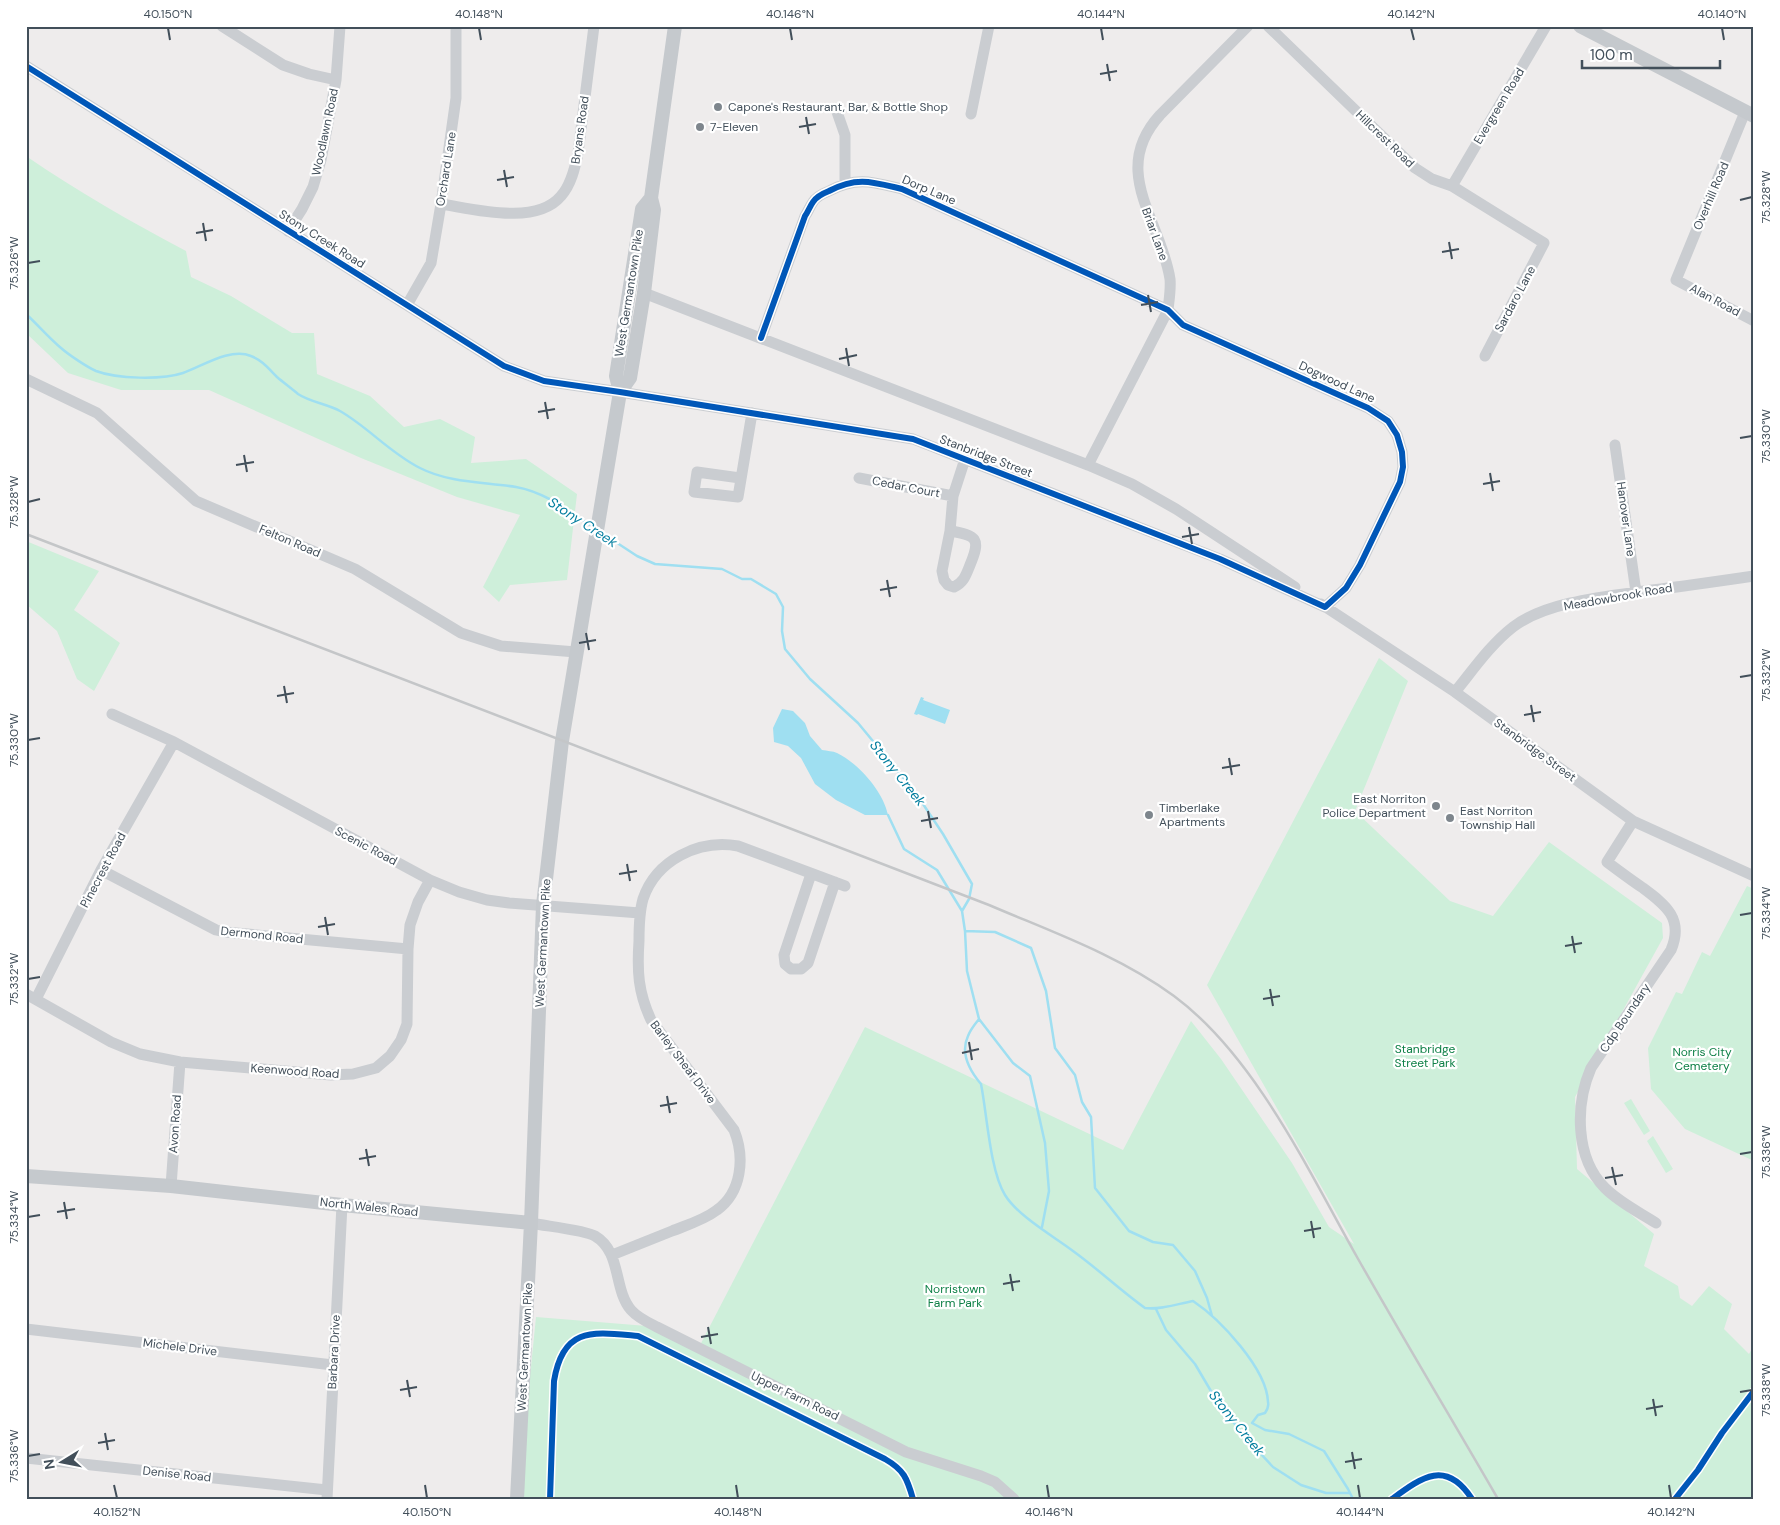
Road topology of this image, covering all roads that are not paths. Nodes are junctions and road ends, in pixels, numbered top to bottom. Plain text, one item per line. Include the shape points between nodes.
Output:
1 (222, 26) edge
2 (340, 26) edge
3 (456, 26) edge
4 (594, 26) edge
5 (675, 26) edge
6 (990, 26) edge
7 (1248, 26) edge
8 (1268, 26) edge
9 (1546, 26) edge
10 (1580, 26) edge
11 (26, 66) edge
12 (336, 80) junction
13 (837, 112) dead end
14 (971, 114) dead end
15 (1750, 114) edge
16 (845, 183) junction
17 (1452, 186) junction
18 (651, 198) junction
19 (441, 204) junction
20 (288, 231) junction
21 (1544, 243) joint
22 (1676, 280) joint
23 (644, 293) junction
24 (407, 305) junction
25 (1168, 310) junction
26 (1754, 321) edge
27 (761, 338) junction
28 (1485, 356) dead end
29 (26, 379) edge
30 (620, 392) junction
31 (752, 413) junction
32 (1615, 445) dead end
33 (966, 459) junction
34 (1088, 465) junction
35 (740, 478) dead end
36 (859, 478) dead end
37 (953, 496) junction
38 (950, 530) junction
39 (1754, 576) edge
40 (1636, 592) junction
41 (1325, 607) junction
42 (576, 652) junction
43 (1455, 692) junction
44 (112, 714) dead end
45 (174, 742) junction
46 (1633, 821) junction
47 (101, 870) junction
48 (812, 874) junction
49 (1754, 876) edge
50 (430, 880) junction
51 (543, 905) junction
52 (640, 912) junction
53 (408, 949) junction
54 (31, 997) edge
55 (180, 1062) junction
56 (26, 1176) edge
57 (171, 1186) junction
58 (342, 1205) junction
59 (531, 1223) junction
60 (1656, 1223) dead end
61 (612, 1255) junction
62 (26, 1329) edge
63 (333, 1365) junction
64 (26, 1458) edge
65 (327, 1494) edge
66 (517, 1499) edge
67 (1014, 1499) edge

1 - 12 street via 283,65
2 - 12 street, Woodlawn Road
3 - 19 street, Orchard Lane via 456,98
4 - 19 street, Bryans Road via 578,153 574,171 560,197 547,206 517,214
5 - 18 main road, West Germantown Pike
6 - 14 street
7 - 25 street, Briar Lane via 1160,115 1142,141 1138,156 1140,190 1169,274
8 - 17 street, Hillcrest Road via 1415,168
9 - 17 street, Evergreen Road
10 - 15 main road
11 - 20 street, Stony Creek Road
12 - 20 street, Woodlawn Road via 313,187
13 - 16 street via 845,135
15 - 22 street, Overhill Road
16 - 25 street, Dorp Lane via 860,181 902,189
16 - 27 street, Dorp Lane via 813,201
17 - 21 street, Hillcrest Road
18 - 23 main road, West Germantown Pike via 654,210
18 - 30 main road, West Germantown Pike via 642,209 616,376
19 - 24 street, Orchard Lane via 431,263
20 - 24 street, Stony Creek Road
21 - 28 street, Sardaro Lane
22 - 26 street, Alan Road
23 - 27 street, Stanbridge Street
23 - 30 main road, West Germantown Pike via 630,378
24 - 30 street, Stony Creek Road via 504,366 544,381
25 - 34 street, Briar Lane
25 - 41 street, Dogwood Lane via 1183,325 1368,408 1388,421 1397,435 1403,467 1400,482 1346,588
27 - 34 street, Stanbridge Street
29 - 42 street, Felton Road via 97,413 196,501 355,569 462,633 501,646
30 - 31 street, Stanbridge Street
30 - 42 main road, West Germantown Pike
31 - 33 street, Stanbridge Street via 913,439
31 - 35 street
32 - 40 street, Hanover Lane
33 - 37 street
33 - 41 street, Stanbridge Street via 1220,559
34 - 41 street, Stanbridge Street via 1176,508
36 - 37 street, Cedar Court
37 - 38 street
38 - 38 street via 942,571 944,580 954,587 961,584 966,576 977,545 966,533
39 - 40 street, Meadowbrook Road
40 - 43 street, Meadowbrook Road via 1585,600 1533,616 1500,640
41 - 43 street, Stanbridge Street
42 - 51 main road, West Germantown Pike
43 - 46 street, Stanbridge Street
44 - 45 street, Scenic Road
45 - 47 street, Pinecrest Road
45 - 50 street, Scenic Road
46 - 49 street, Stanbridge Street
46 - 60 street, Cdp Boundary via 1607,862 1665,905 1675,926 1674,941 1591,1068 1580,1115 1582,1142 1590,1165 1604,1187 1618,1200
47 - 53 street, Dermond Road via 216,930
47 - 54 street, Pinecrest Road
48 - 48 street, Barley Sheaf Drive via 840,884 808,963 801,969 791,969 785,964 784,955
48 - 52 street, Barley Sheaf Drive via 738,846 717,844 700,847 666,866 647,891
50 - 51 street, Scenic Road via 487,900
50 - 53 street, Keenwood Road via 410,925
51 - 52 street, Scenic Road
51 - 59 main road, West Germantown Pike
52 - 61 street, Barley Sheaf Drive via 638,976 647,1011 734,1130 739,1141 741,1164 731,1194 718,1210
53 - 55 street, Keenwood Road via 407,1024 390,1056 376,1068 353,1074 331,1074
54 - 55 street, Keenwood Road via 111,1042 140,1054
55 - 57 street, Avon Road
56 - 57 main road, North Wales Road
57 - 58 main road, North Wales Road
58 - 59 main road, North Wales Road
58 - 63 street, Barbara Drive
59 - 61 street, North Wales Road via 595,1236
59 - 66 main road, West Germantown Pike
61 - 67 street, Upper Farm Road via 624,1298 632,1311 646,1321 906,1452 995,1482
62 - 63 street, Michele Drive
63 - 65 street, Barbara Drive
64 - 65 street, Denise Road

